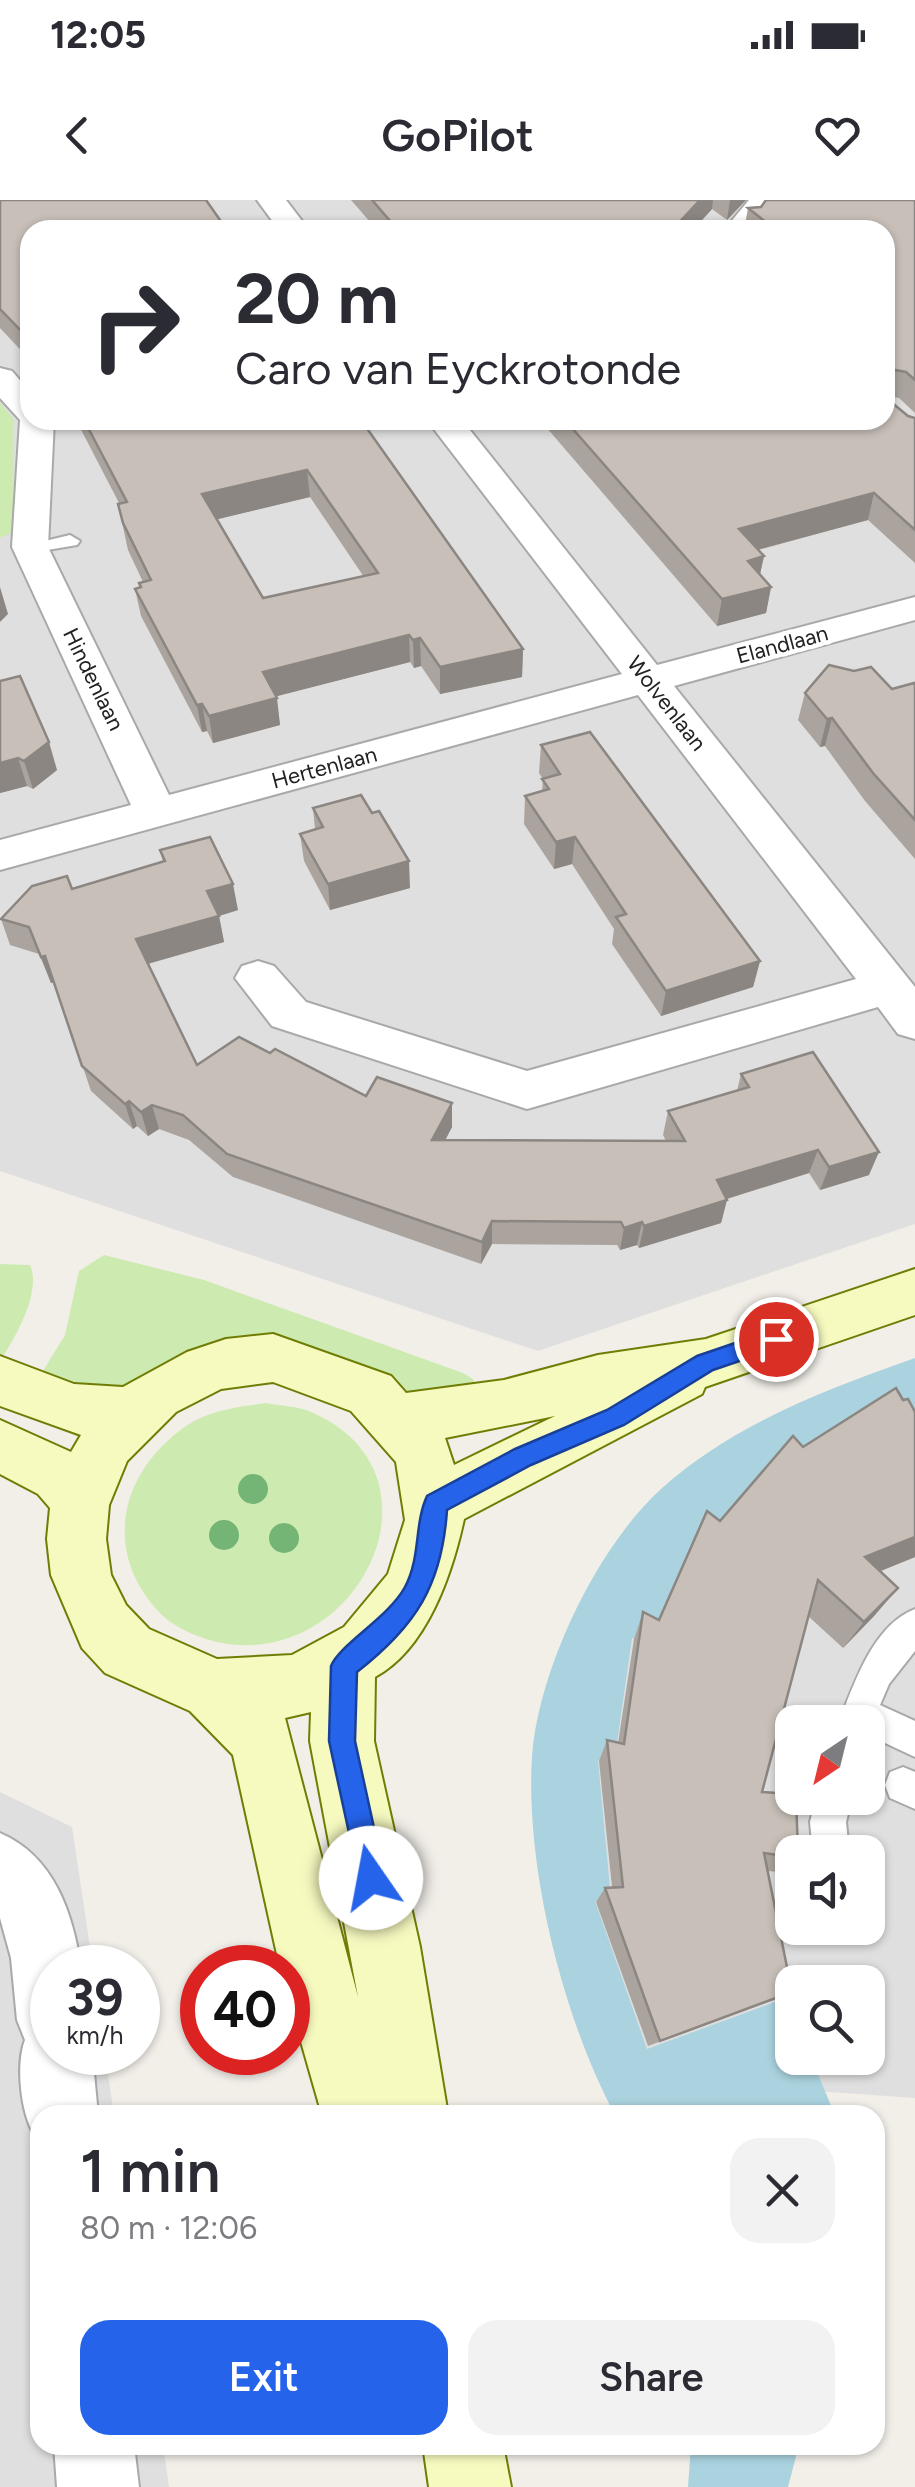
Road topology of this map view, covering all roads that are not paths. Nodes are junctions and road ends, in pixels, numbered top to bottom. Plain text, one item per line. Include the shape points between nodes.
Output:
1 (271, 200) edge
2 (764, 200) edge
3 (286, 220) edge
4 (747, 220) edge
5 (0, 378) edge
6 (20, 401) edge
7 (35, 430) edge
8 (452, 430) edge
9 (70, 541) dead end
10 (15, 550) edge
11 (915, 608) edge
12 (649, 681) junction
13 (156, 812) junction
14 (0, 855) edge
15 (258, 978) dead end
16 (902, 1004) edge
17 (915, 1292) edge
18 (706, 1363) junction
19 (0, 1381) edge
20 (130, 1413) junction
21 (402, 1419) junction
22 (0, 1446) edge
23 (79, 1499) junction
24 (436, 1504) junction
25 (915, 1625) edge
26 (344, 1666) junction
27 (214, 1693) junction
28 (863, 1705) edge
29 (885, 1727) edge
30 (915, 1738) edge
31 (0, 1867) edge
32 (40, 1945) edge
33 (58, 2075) edge
34 (61, 2105) edge
35 (355, 2105) edge
36 (410, 2105) edge
37 (95, 2455) edge
38 (98, 2487) edge

1 - 3 street
2 - 4 street
5 - 6 street
7 - 10 street, Hindenlaan
8 - 12 street, Wolvenlaan
9 - 10 lane
10 - 13 street, Hindenlaan
11 - 12 street, Elandlaan
12 - 13 street, Hertenlaan
12 - 16 street, Wolvenlaan
13 - 14 street, Hertenlaan
15 - 16 street, Wolvenlaan via 289,1014 527,1090
17 - 18 street
18 - 21 street
18 - 24 street via 616,1417
19 - 20 street via 73,1409
20 - 21 street via 172,1383 221,1364 273,1358 322,1366 366,1388
20 - 23 street via 99,1452
21 - 24 street via 425,1458
22 - 23 street via 60,1476
23 - 27 street via 74,1550 87,1600 116,1643 160,1675
24 - 26 street via 432,1550 415,1594 385,1634
25 - 28 lane via 876,1672
26 - 27 street via 281,1690
26 - 36 street via 342,1741 386,1947
27 - 35 street via 261,1738 316,1974
29 - 30 lane
31 - 32 street via 27,1900
33 - 34 street
37 - 38 street

